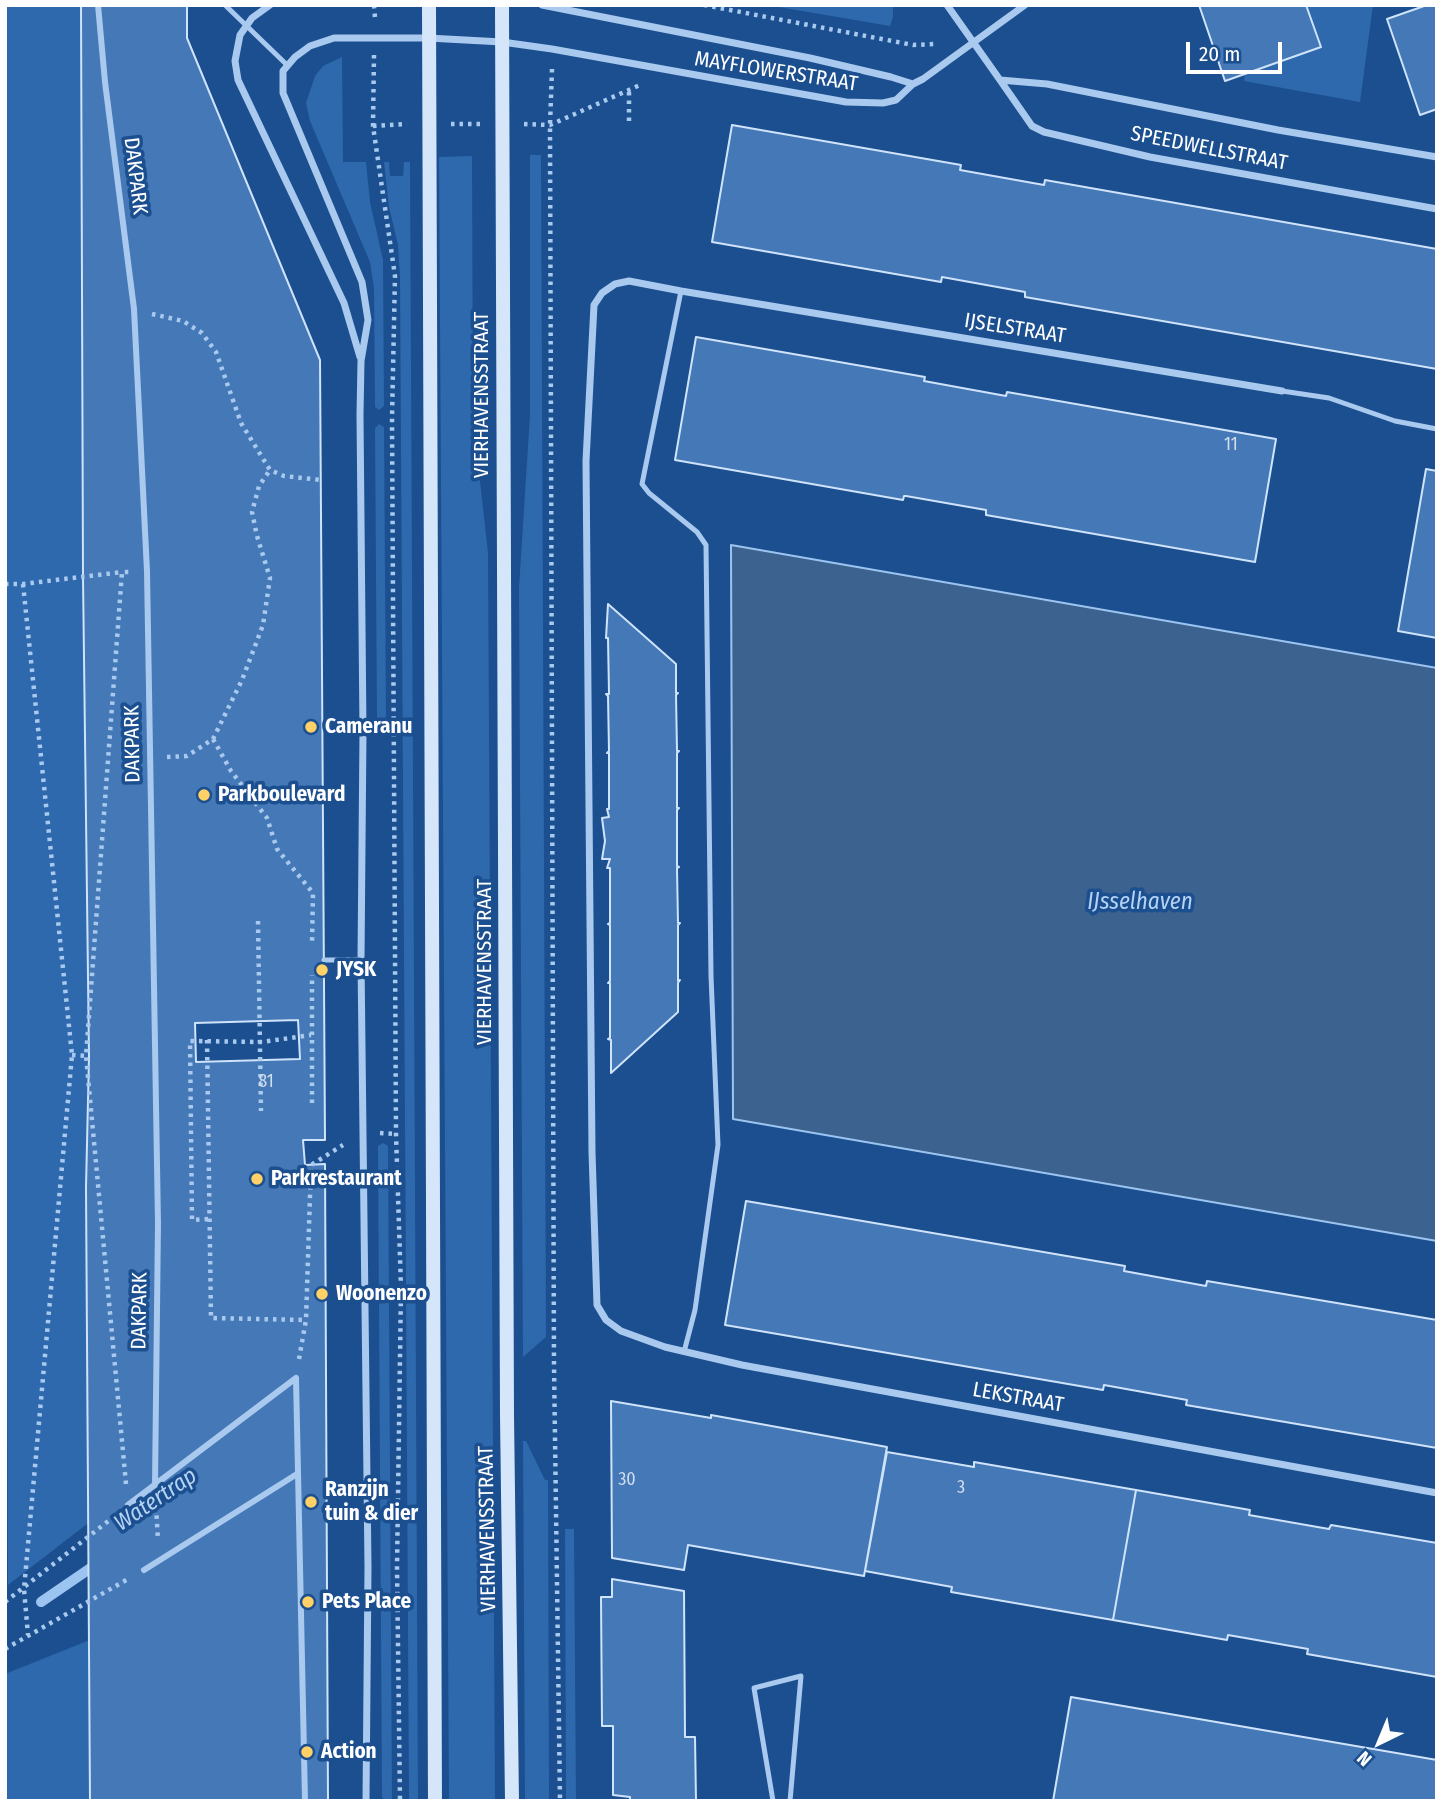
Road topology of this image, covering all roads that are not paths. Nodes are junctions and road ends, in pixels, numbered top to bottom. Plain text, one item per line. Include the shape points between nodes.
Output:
1 (98, 5) edge
2 (225, 5) edge
3 (270, 5) edge
4 (429, 5) edge
5 (502, 5) edge
6 (542, 5) edge
7 (947, 5) edge
8 (1025, 5) edge
9 (246, 25) junction
10 (428, 38) junction
11 (502, 42) junction
12 (972, 42) junction
13 (288, 65) junction
14 (1000, 80) junction
15 (913, 84) junction
16 (1437, 157) edge
17 (1437, 209) edge
18 (681, 291) junction
19 (361, 361) junction
20 (1282, 391) joint
21 (1437, 429) edge
22 (324, 960) dead end
23 (361, 960) junction
24 (601, 1314) joint
25 (684, 1352) junction
26 (297, 1474) junction
27 (155, 1485) junction
28 (1437, 1493) edge
29 (128, 1505) road end
30 (144, 1570) road end
31 (305, 1801) edge
32 (366, 1801) edge
33 (435, 1801) edge
34 (512, 1801) edge
35 (774, 1801) edge
36 (790, 1801) edge

1 - 27 street, DAKPARK via 134,309 147,571 158,1223
2 - 9 lane
3 - 9 street
4 - 10 main road
5 - 11 main road, VIERHAVENSSTRAAT
6 - 15 street, MAYFLOWERSTRAAT via 810,58
7 - 12 street, SPEEDWELLSTRAAT
8 - 12 street, MAYFLOWERSTRAAT
9 - 13 lane
9 - 19 street via 236,45 238,80 344,303
10 - 11 street, MAYFLOWERSTRAAT
10 - 13 street via 334,38 310,46
10 - 33 main road
11 - 15 street, MAYFLOWERSTRAAT via 865,104 896,100
11 - 34 main road, VIERHAVENSSTRAAT
12 - 14 street, SPEEDWELLSTRAAT
12 - 15 street, MAYFLOWERSTRAAT
13 - 19 street via 282,77 284,93 362,282 368,320
14 - 16 street, SPEEDWELLSTRAAT via 1047,84
14 - 17 street, SPEEDWELLSTRAAT via 1032,125 1044,132 1150,157
18 - 20 street, IJSELSTRAAT
18 - 24 street, IJSELSTRAAT via 629,281 609,288 594,305 586,475 592,1152
18 - 25 lane via 642,484 706,545 710,976 718,1145 695,1310
19 - 23 street
20 - 21 lane, IJSELSTRAAT via 1329,398 1395,421
22 - 23 lane
23 - 32 street
24 - 25 street, LEKSTRAAT via 621,1331
25 - 28 street, LEKSTRAAT
26 - 27 street via 296,1378
26 - 30 street
26 - 31 street
27 - 29 street
35 - 36 lane via 754,1688 800,1676

